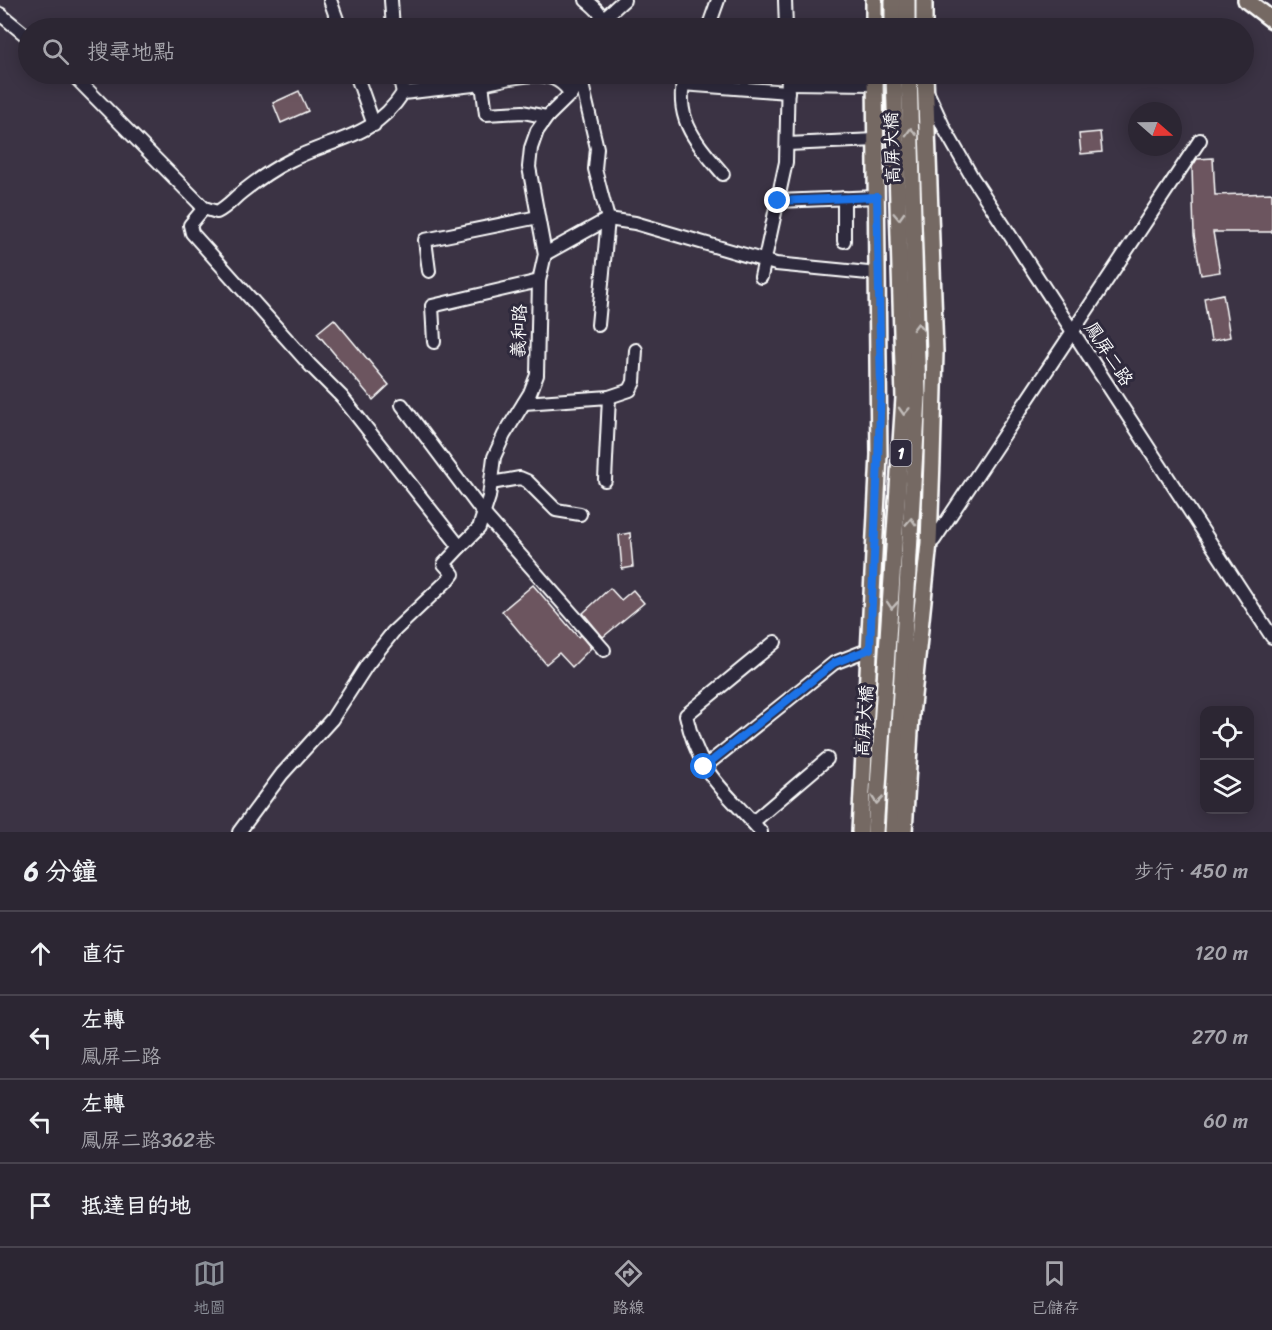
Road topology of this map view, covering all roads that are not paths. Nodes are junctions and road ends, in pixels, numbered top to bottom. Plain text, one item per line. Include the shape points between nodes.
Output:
1 (330, 0) edge
2 (391, 0) edge
3 (586, 0) edge
4 (624, 0) edge
5 (718, 0) edge
6 (785, 0) edge
7 (874, 0) edge
8 (893, 0) edge
9 (907, 0) edge
10 (924, 0) edge
11 (1246, 0) edge
12 (0, 14) edge
13 (336, 18) edge
14 (392, 18) edge
15 (600, 18) edge
16 (608, 18) edge
17 (712, 18) edge
18 (786, 18) edge
19 (874, 18) edge
20 (893, 18) edge
21 (908, 18) edge
22 (924, 18) edge
23 (1272, 20) edge
24 (18, 29) edge
25 (82, 84) edge
26 (360, 84) edge
27 (401, 84) edge
28 (483, 84) joint
29 (565, 84) edge
30 (582, 84) joint
31 (684, 84) edge
32 (788, 84) edge
33 (875, 84) edge
34 (894, 84) edge
35 (909, 84) edge
36 (925, 84) edge
37 (927, 84) edge
38 (403, 93) junction
39 (571, 95) junction
40 (547, 117) junction
41 (374, 125) junction
42 (876, 140) junction
43 (1200, 140) dead end
44 (787, 144) junction
45 (723, 174) dead end
46 (877, 197) junction
47 (844, 198) junction
48 (778, 201) junction
49 (204, 208) junction
50 (538, 217) junction
51 (608, 219) junction
52 (844, 241) dead end
53 (544, 254) junction
54 (765, 261) junction
55 (429, 271) dead end
56 (868, 273) dead end
57 (761, 277) dead end
58 (539, 281) junction
59 (598, 325) dead end
60 (1071, 331) junction
61 (434, 342) dead end
62 (636, 350) dead end
63 (609, 398) junction
64 (525, 403) junction
65 (402, 405) dead end
66 (605, 480) dead end
67 (491, 483) junction
68 (484, 514) junction
69 (580, 514) dead end
70 (929, 543) junction
71 (460, 547) junction
72 (1272, 637) edge
73 (775, 642) dead end
74 (870, 649) junction
75 (604, 650) dead end
76 (827, 759) dead end
77 (704, 767) junction
78 (753, 822) junction
79 (239, 832) edge
80 (761, 832) edge
81 (860, 832) edge
82 (875, 832) edge
83 (893, 832) edge
84 (904, 832) edge

1 - 13 street
2 - 14 street
3 - 15 street
4 - 16 street
5 - 17 street
6 - 18 street
7 - 19 main road
8 - 20 main road
9 - 21 main road
10 - 22 main road
11 - 23 main road
12 - 24 street
25 - 49 street
26 - 41 street
27 - 38 street
28 - 38 street
28 - 40 street via 486,114 523,112
29 - 39 street
30 - 39 street, 義和路
30 - 51 street via 597,148 595,169
31 - 45 street via 682,106 688,132
32 - 44 street
33 - 42 main road, 1
34 -> 82 main road, 高屏大橋 / 1 via 904,398
83 -> 35 main road, 高屏大橋 / 1 via 918,397
36 - 70 main road, 鳳屏二路 / 1 via 935,352
37 - 60 street, 鳳屏二路 via 944,128 972,177
38 - 41 street
39 - 40 street, 義和路
40 - 50 street, 義和路 via 537,131 529,167
41 - 49 street via 289,161 217,212
42 - 44 street
42 - 46 main road, 1
43 - 60 street
44 - 48 street
46 - 47 street
46 - 74 main road, 1 via 881,389
47 - 48 street
47 - 52 street
48 - 54 street
49 - 71 street via 190,225 192,233 342,397
50 - 53 street, 義和路
50 - 55 street via 424,240
51 - 53 street
51 - 54 street via 635,223
51 - 59 street
53 - 58 street, 義和路
54 - 56 street
54 - 57 street
58 - 61 street via 432,306
58 - 64 street, 義和路 via 537,375
60 - 70 street
60 - 72 street, 鳳屏二路
62 - 63 street via 633,386
63 - 64 street
63 - 66 street
64 - 67 street, 義和路 via 494,457
65 - 68 street
67 - 68 street, 義和路
67 - 69 street via 520,478 556,510
68 - 71 street, 義和路 via 479,528
68 - 75 street
70 - 84 main road, 鳳屏二路 / 1 via 911,714
71 - 79 street, 義和路 via 444,564 453,574 450,578 393,632 332,718 293,759
73 - 77 street via 686,715
74 - 77 street via 834,663
74 - 81 main road, 高屏大橋 / 1
76 - 78 street
77 - 78 street via 719,789
78 - 80 street

